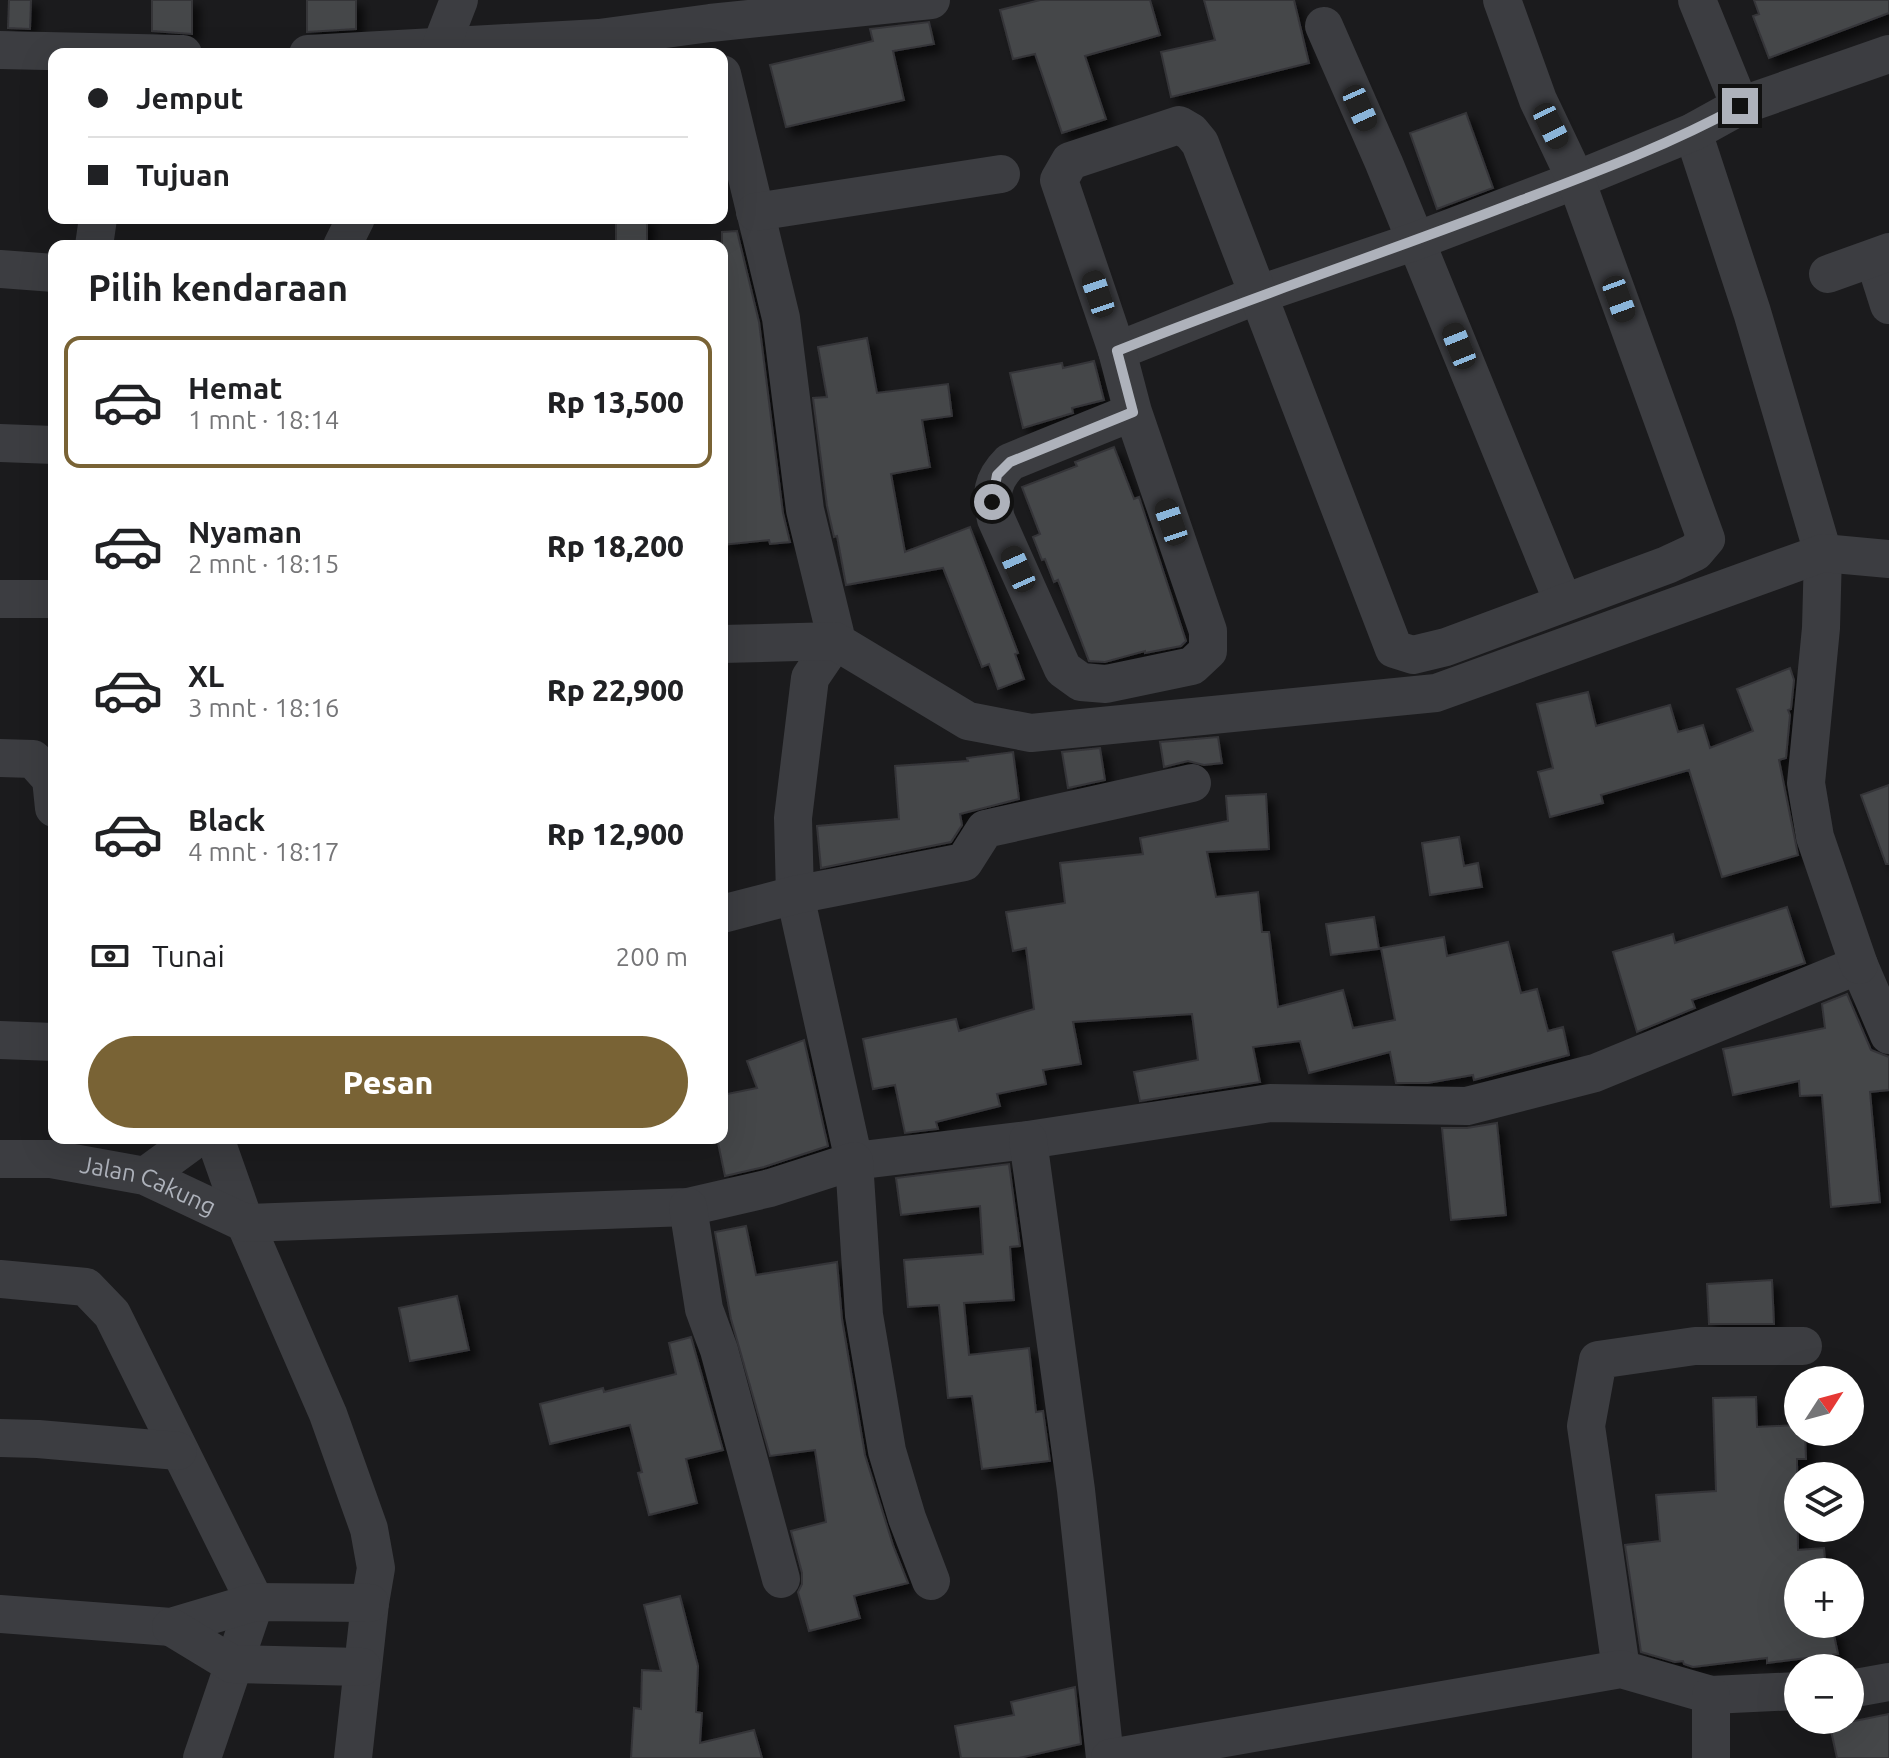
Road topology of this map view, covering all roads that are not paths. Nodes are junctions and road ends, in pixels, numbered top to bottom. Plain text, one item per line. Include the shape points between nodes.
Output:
1 (459, 0) edge
2 (931, 0) edge
3 (1502, 0) edge
4 (1697, 0) edge
5 (710, 26) edge
6 (1324, 26) dead end
7 (441, 48) edge
8 (477, 48) edge
9 (0, 50) edge
10 (48, 51) edge
11 (1889, 54) edge
12 (728, 99) edge
13 (1740, 106) junction
14 (1693, 132) junction
15 (1001, 174) dead end
16 (1576, 180) junction
17 (755, 212) junction
18 (1416, 241) junction
19 (1881, 255) edge
20 (0, 269) edge
21 (48, 273) edge
22 (1828, 274) dead end
23 (1260, 294) junction
24 (1889, 305) edge
25 (1117, 351) junction
26 (1133, 412) junction
27 (0, 443) edge
28 (48, 445) edge
29 (1823, 553) junction
30 (1889, 559) edge
31 (0, 599) edge
32 (48, 599) edge
33 (1563, 602) junction
34 (835, 641) junction
35 (728, 644) edge
36 (0, 758) edge
37 (48, 776) edge
38 (1192, 783) dead end
39 (795, 895) junction
40 (728, 912) edge
41 (1859, 965) junction
42 (1889, 1035) edge
43 (0, 1040) edge
44 (48, 1042) edge
45 (1028, 1140) junction
46 (189, 1144) edge
47 (217, 1144) edge
48 (0, 1159) edge
49 (854, 1161) junction
50 (145, 1176) junction
51 (688, 1207) junction
52 (245, 1223) junction
53 (0, 1279) edge
54 (1803, 1346) dead end
55 (0, 1438) edge
56 (178, 1451) junction
57 (781, 1579) dead end
58 (931, 1581) dead end
59 (255, 1602) junction
60 (370, 1603) junction
61 (0, 1614) edge
62 (171, 1627) junction
63 (232, 1664) junction
64 (362, 1667) junction
65 (1621, 1669) junction
66 (1889, 1682) edge
67 (1864, 1686) edge
68 (1784, 1692) edge
69 (1711, 1695) junction
70 (202, 1758) edge
71 (353, 1758) edge
72 (1108, 1758) edge
73 (1711, 1758) edge

1 - 7 street
2 - 5 street
3 - 16 street via 1538,100
4 - 13 street
5 - 8 street
6 - 18 street
9 - 10 street
11 - 13 street
12 - 17 street
13 - 14 street
14 - 16 street
14 - 29 street
15 - 17 street
16 - 18 street
16 - 33 street via 1706,539 1695,552 1667,565
17 - 34 street via 781,318 805,510
18 - 23 street
18 - 33 street
19 - 22 street
19 - 24 street
20 - 21 street
23 - 25 street
23 - 25 street via 1191,132 1179,125 1070,161 1059,180
23 - 33 street via 1394,649 1413,655 1446,647
25 - 26 street
26 - 26 street via 1010,462 997,475 993,489 996,519 1063,669 1081,682 1106,684 1192,666 1208,651 1208,631
27 - 28 street
29 - 30 street
29 - 34 street via 1436,693 1031,733 968,721
29 - 41 street via 1806,783 1815,837
31 - 32 street
34 - 35 street
34 - 39 street via 810,678 793,818
36 - 37 street via 33,759
38 - 39 street via 985,829 964,862
39 - 40 street
39 - 49 street
41 - 42 street
41 - 45 street via 1595,1073 1467,1106 1270,1103
43 - 44 street
45 - 49 street
45 - 72 street
46 - 50 street
47 - 52 street
48 - 50 street, Jalan Cakung via 51,1159
49 - 51 street
49 - 58 street via 864,1315 887,1451
50 - 52 street, Jalan Cakung
51 - 52 street
51 - 57 street via 704,1309
52 - 60 street via 328,1414 369,1529 376,1568
53 - 56 street via 86,1287 112,1314
54 - 65 street via 1695,1346 1598,1360 1586,1426
55 - 56 street
56 - 59 street
59 - 60 street
59 - 62 street
59 - 63 street
60 - 64 street
61 - 62 street
62 - 63 street
63 - 64 street
63 - 70 street
64 - 71 street
65 - 69 street
65 - 72 street
66 - 67 street
68 - 69 street
69 - 73 street

